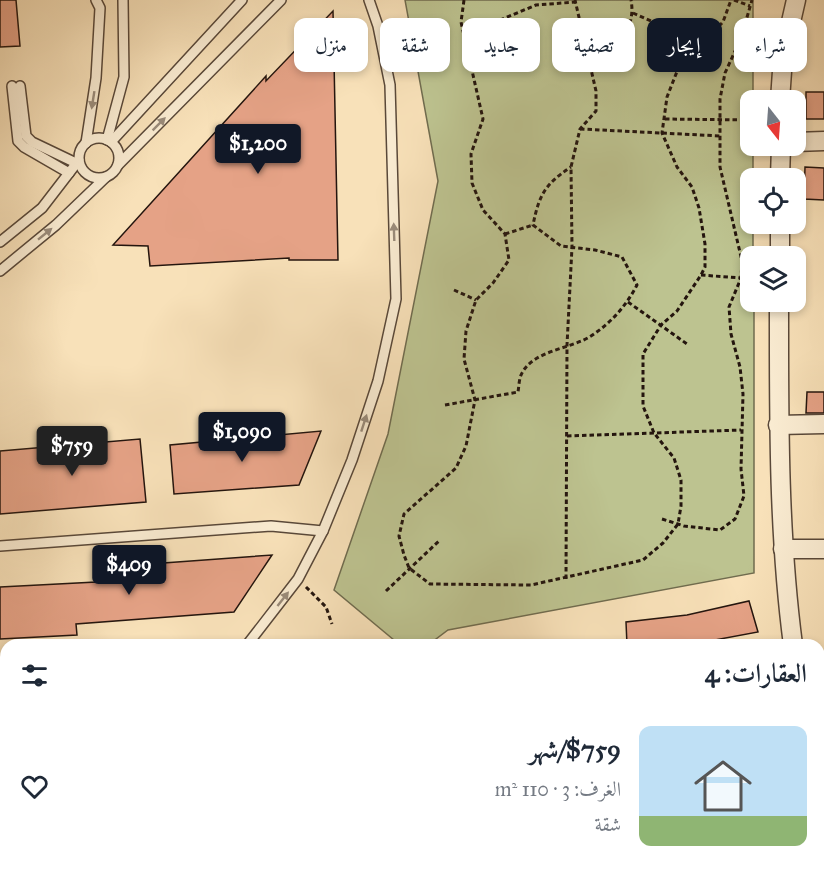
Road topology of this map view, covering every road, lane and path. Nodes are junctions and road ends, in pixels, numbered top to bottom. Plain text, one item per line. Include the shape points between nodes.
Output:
1 (96, 0) edge
2 (123, 0) edge
3 (242, 0) edge
4 (281, 0) edge
5 (369, 0) edge
6 (464, 0) edge
7 (631, 0) edge
8 (732, 0) edge
9 (752, 0) edge
10 (796, 0) edge
11 (576, 1) edge
12 (750, 6) junction
13 (633, 13) junction
14 (505, 18) edge
15 (579, 18) edge
16 (631, 18) edge
17 (647, 19) edge
18 (722, 23) edge
19 (462, 30) edge
20 (472, 72) edge
21 (590, 72) edge
22 (677, 72) edge
23 (781, 90) edge
24 (664, 119) junction
25 (722, 120) junction
26 (740, 120) edge
27 (580, 129) junction
28 (662, 133) junction
29 (721, 136) junction
30 (109, 141) junction
31 (824, 141) edge
32 (86, 142) junction
33 (806, 142) edge
34 (78, 162) junction
35 (118, 165) junction
36 (571, 167) junction
37 (69, 173) junction
38 (106, 177) junction
39 (533, 225) junction
40 (505, 234) junction
41 (0, 242) edge
42 (572, 247) junction
43 (740, 252) edge
44 (0, 271) edge
45 (701, 275) junction
46 (740, 278) edge
47 (740, 280) edge
48 (454, 290) dead end
49 (476, 300) junction
50 (628, 302) junction
51 (779, 312) edge
52 (660, 325) junction
53 (687, 344) dead end
54 (567, 345) junction
55 (475, 399) junction
56 (445, 405) dead end
57 (824, 424) edge
58 (778, 425) junction
59 (741, 430) junction
60 (654, 433) junction
61 (567, 435) junction
62 (662, 519) dead end
63 (678, 524) junction
64 (323, 531) junction
65 (440, 540) dead end
66 (0, 546) edge
67 (783, 549) junction
68 (824, 549) edge
69 (410, 568) junction
70 (298, 579) junction
71 (566, 579) junction
72 (386, 591) dead end
73 (332, 624) dead end
74 (252, 639) edge
75 (792, 639) edge

1 -> 32 lane via 96,78
2 - 30 lane via 124,77
3 - 30 lane
35 -> 4 lane
64 -> 5 lane via 378,381 396,299 390,85
6 - 19 path
7 - 13 path
8 - 12 path
8 - 18 path
9 - 12 path
10 - 23 street via 783,57
11 - 14 path via 536,5
11 - 15 path
12 - 25 path via 741,38 724,73
13 - 16 path
13 - 17 path
20 - 40 path via 483,118 471,154 472,183 483,210
21 - 27 path via 596,111
22 - 24 path
24 - 25 path
24 - 28 path
25 - 26 path
25 - 29 path
27 - 28 path
27 - 36 path
28 - 29 path
28 - 45 path via 676,167 692,187 699,208 705,244
29 - 43 path via 720,166
30 - 32 lane via 96,138
30 - 35 lane via 119,152
31 - 33 street
32 - 34 lane
34 - 37 lane
34 - 37 lane via 26,136 16,86 18,141
34 - 38 lane via 88,176
35 - 38 lane
36 - 39 path via 551,181 538,202
36 - 42 path
37 - 41 lane via 42,208
44 -> 38 lane
39 - 40 path
39 - 42 path via 561,246
40 - 49 path via 509,260
42 - 50 path via 622,257 638,285
42 - 54 path
45 - 46 path
45 - 52 path via 677,311
47 - 59 path via 729,307 743,394
48 - 49 path
49 - 55 path via 466,331 464,360
50 - 52 path
50 - 54 path via 589,337
51 - 58 street
52 - 53 path
52 - 60 path via 643,354 643,406
54 - 55 path via 538,358 522,373 518,392
54 - 61 path
55 - 56 path
55 - 69 path via 466,446 456,468 404,514 399,537
57 - 58 street
58 - 67 street
59 - 60 path
59 - 63 path via 744,496 735,519 720,530
60 - 61 path
60 - 63 path via 674,458 681,480
61 - 71 path
62 - 63 path
63 - 71 path via 643,560
64 - 66 lane via 271,526
64 - 70 lane
65 - 69 path
67 - 68 street
67 - 75 street
69 - 71 path via 430,584 531,585
69 - 72 path
70 - 73 path via 326,607
74 -> 70 lane

